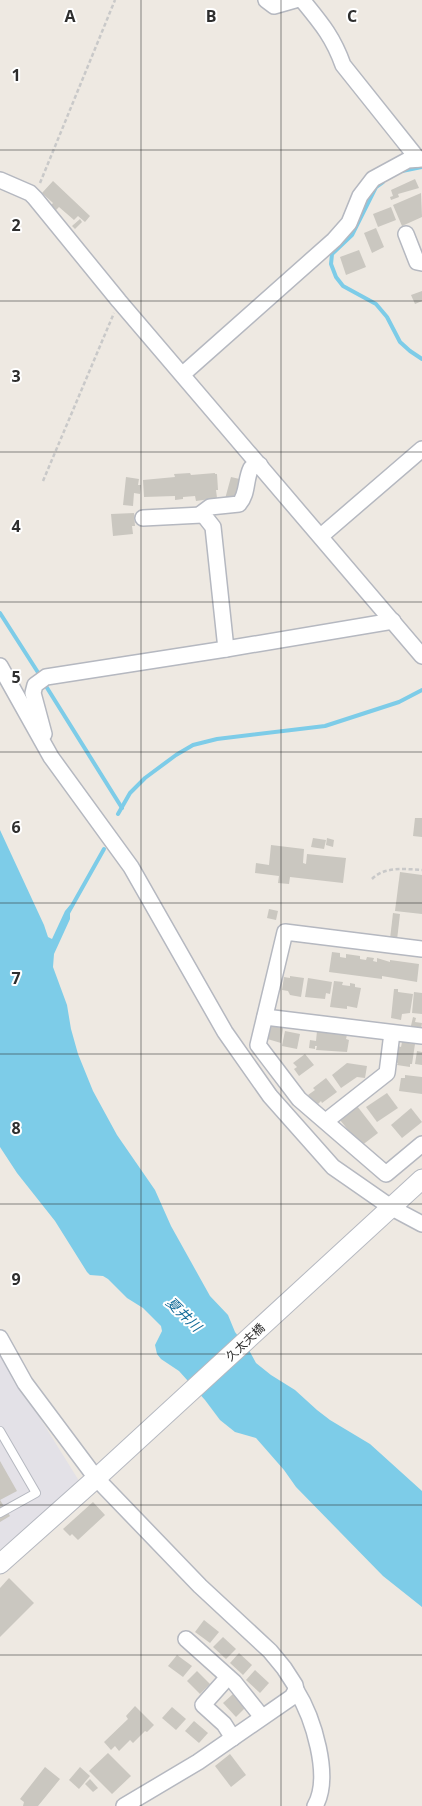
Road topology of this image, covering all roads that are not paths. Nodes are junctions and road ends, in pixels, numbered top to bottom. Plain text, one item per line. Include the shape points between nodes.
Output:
1 (266, 0) edge
2 (295, 0) edge
3 (300, 0) edge
4 (420, 159) edge
5 (0, 180) edge
6 (406, 234) dead end
7 (422, 263) edge
8 (183, 374) junction
9 (422, 449) edge
10 (260, 465) junction
11 (202, 515) junction
12 (142, 518) dead end
13 (321, 536) junction
14 (393, 621) junction
15 (226, 649) junction
16 (422, 656) edge
17 (0, 666) edge
18 (50, 757) junction
19 (422, 949) edge
20 (265, 1017) junction
21 (392, 1032) junction
22 (422, 1036) edge
23 (326, 1121) junction
24 (422, 1144) edge
25 (422, 1179) edge
26 (390, 1209) junction
27 (422, 1224) edge
28 (0, 1338) edge
29 (0, 1431) edge
30 (99, 1476) junction
31 (0, 1514) edge
32 (0, 1564) edge
33 (186, 1639) dead end
34 (228, 1677) junction
35 (296, 1690) junction
36 (262, 1717) junction
37 (233, 1738) junction
38 (124, 1806) edge
39 (315, 1806) edge

1 - 2 street via 274,6
3 - 4 street via 326,29 343,65
4 - 8 street via 408,160 372,179 360,196 349,223 334,240
5 - 8 street via 30,193
6 - 7 street via 417,260
8 - 10 street
9 - 13 street
10 - 11 street via 251,468 244,498 239,504 210,508
10 - 13 street
11 - 12 street
11 - 15 street via 213,527
13 - 14 street
14 - 15 street
14 - 16 street
15 - 18 street via 39,680 33,693
17 - 18 street
18 - 26 street via 131,867 225,1032 270,1096 333,1166
19 - 20 street via 285,932
20 - 21 street
20 - 23 street via 258,1044 299,1098
21 - 22 street
21 - 23 street via 387,1073
23 - 24 street via 386,1174
25 - 26 street, 久太夫橋
26 - 27 street
26 - 30 street, 久太夫橋
28 - 30 street via 25,1383
29 - 31 lane via 36,1493
30 - 32 street, 久太夫橋
30 - 35 street via 200,1586 270,1651
33 - 34 street
34 - 36 street
34 - 37 street via 203,1705 224,1724
35 - 36 street via 292,1697
35 - 39 street via 317,1739 321,1790
36 - 37 street
37 - 38 street

